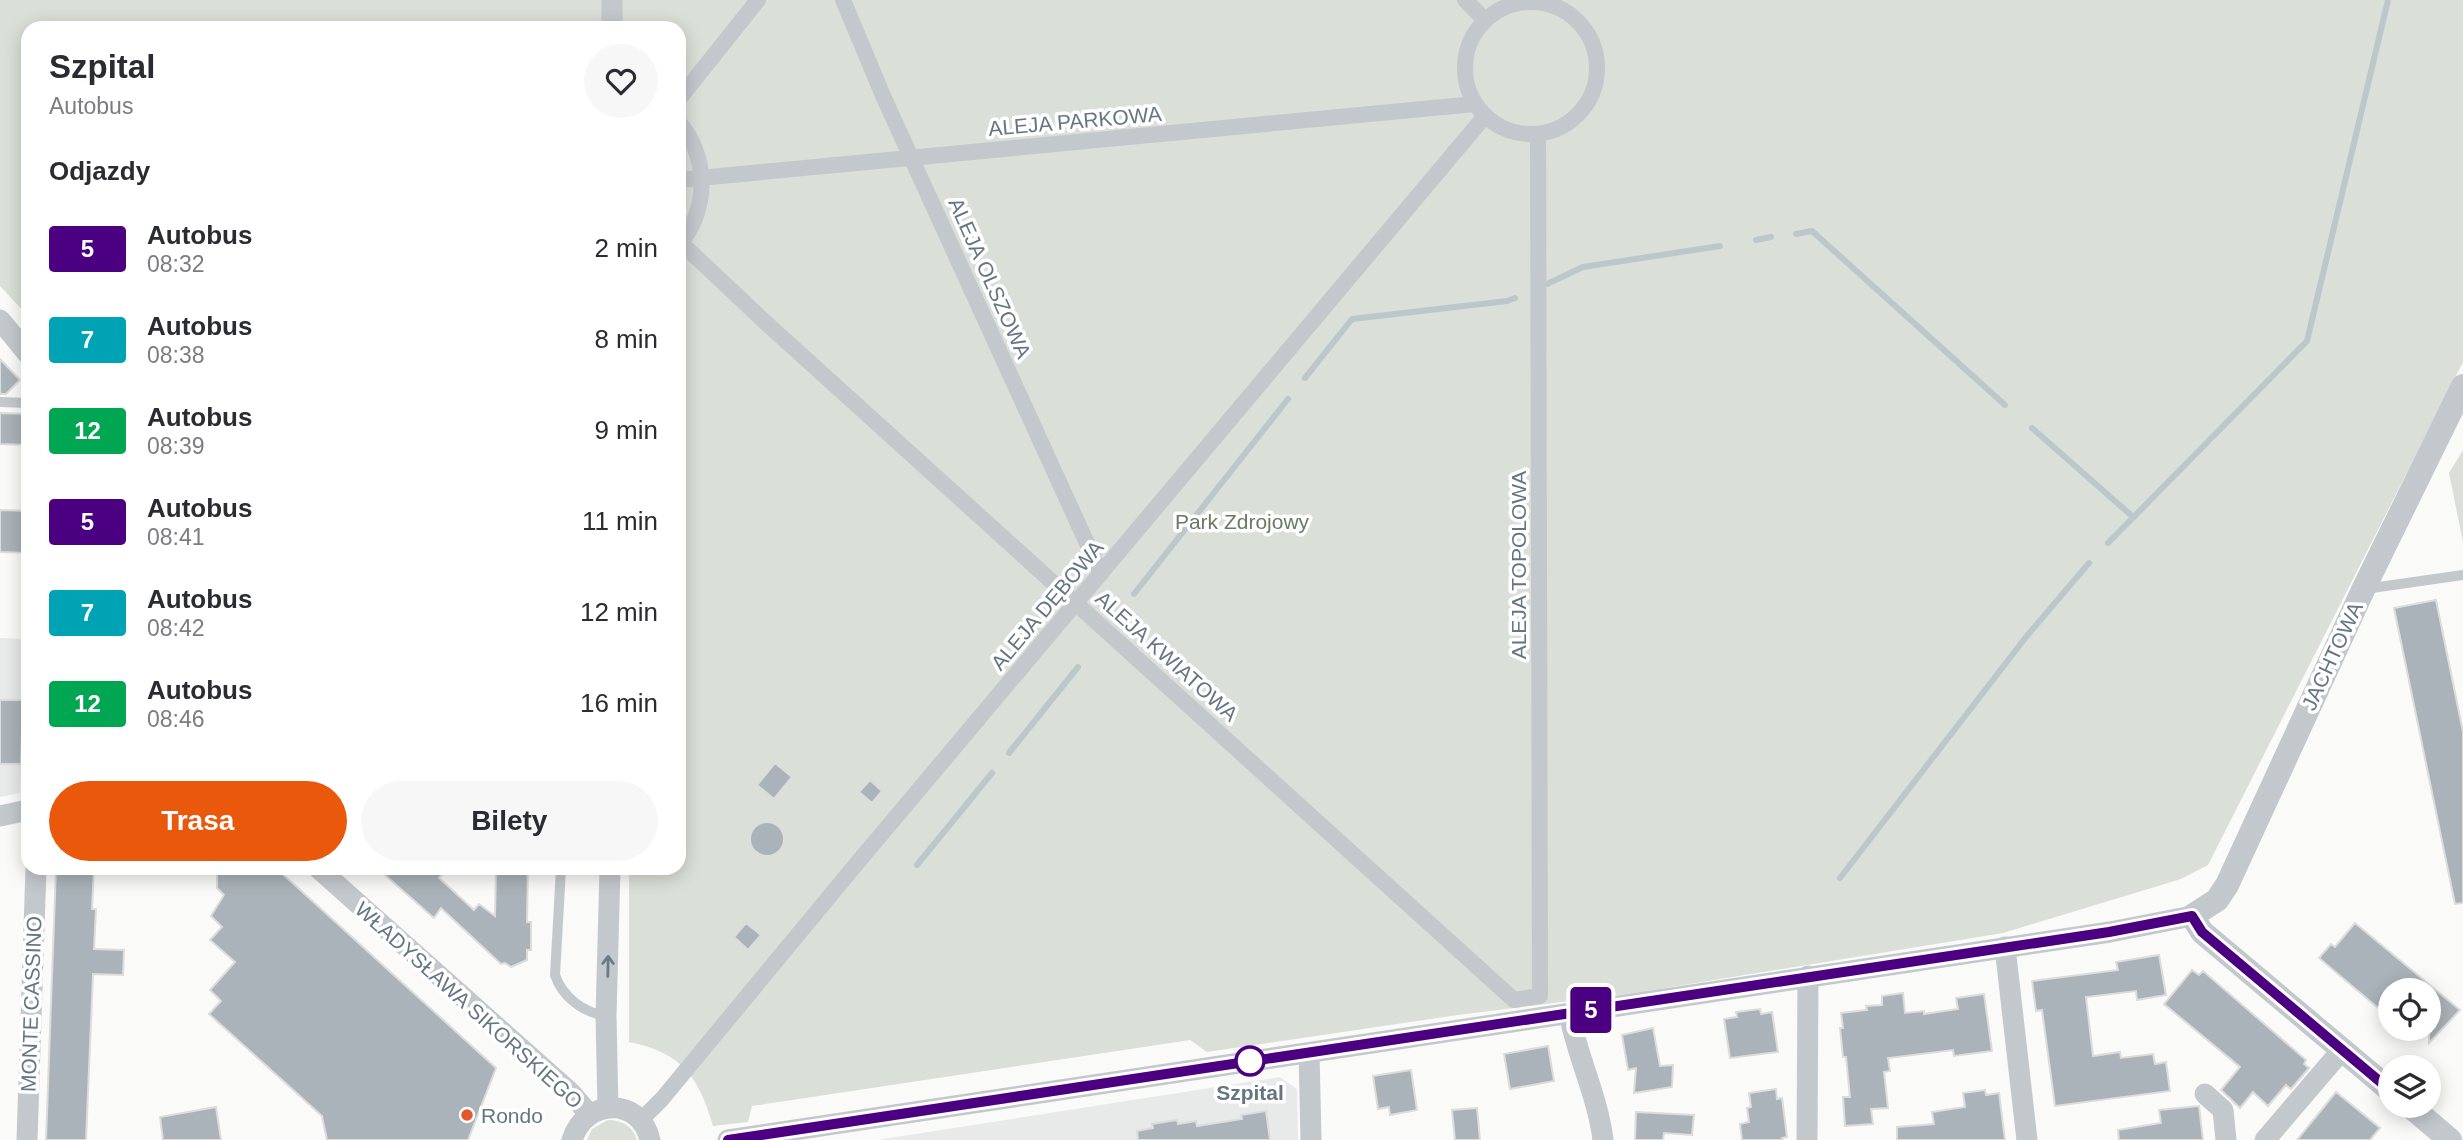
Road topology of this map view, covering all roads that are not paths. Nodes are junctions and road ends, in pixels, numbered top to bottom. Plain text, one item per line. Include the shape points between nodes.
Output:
1 (612, 0) edge
2 (758, 0) edge
3 (843, 0) edge
4 (1465, 0) edge
5 (1535, 1) edge
6 (1485, 20) junction
7 (612, 21) edge
8 (686, 90) edge
9 (1480, 110) junction
10 (686, 133) edge
11 (1538, 134) junction
12 (912, 157) junction
13 (702, 178) junction
14 (686, 179) edge
15 (686, 233) edge
16 (686, 248) edge
17 (0, 320) edge
18 (21, 346) edge
19 (2463, 386) edge
20 (0, 402) edge
21 (21, 403) edge
22 (1101, 574) junction
23 (2463, 575) edge
24 (2362, 590) junction
25 (1076, 603) junction
26 (21, 812) edge
27 (0, 816) edge
28 (36, 875) edge
29 (326, 875) edge
30 (561, 875) edge
31 (610, 875) edge
32 (2192, 916) junction
33 (2005, 947) junction
34 (1808, 976) junction
35 (1540, 996) joint
36 (1569, 1013) junction
37 (606, 1016) junction
38 (2342, 1050) junction
39 (1309, 1053) junction
40 (2378, 1080) edge
41 (2205, 1094) dead end
42 (598, 1111) junction
43 (2424, 1118) edge
44 (641, 1120) junction
45 (27, 1140) edge
46 (572, 1140) edge
47 (650, 1140) edge
48 (728, 1140) edge
49 (1311, 1140) edge
50 (1603, 1140) edge
51 (1807, 1140) edge
52 (2028, 1140) edge
53 (2226, 1140) edge
54 (2265, 1140) edge
55 (2450, 1140) edge

1 - 7 street
2 - 8 street
3 - 12 street, ALEJA OLSZOWA
4 - 6 street
5 - 6 street via 1500,9
5 - 11 street via 1574,16 1586,29 1597,62 1594,88 1581,111 1569,122
6 - 9 street via 1474,34 1466,60 1467,87
9 - 11 street via 1501,127
9 - 12 street, ALEJA PARKOWA
9 - 22 street, ALEJA DĘBOWA
10 - 13 street
11 - 35 street, ALEJA TOPOLOWA
12 - 13 street, ALEJA PARKOWA
12 - 22 street, ALEJA OLSZOWA
13 - 14 street, ALEJA PARKOWA
13 - 15 street via 699,210
16 - 25 street, ALEJA KWIATOWA
17 - 18 street
19 - 24 street, JACHTOWA
20 - 21 lane
22 - 25 street, ALEJA DĘBOWA
23 - 24 lane
24 - 32 street, JACHTOWA via 2227,884 2217,900
25 - 35 street, ALEJA KWIATOWA via 1514,1000
25 - 44 street, ALEJA DĘBOWA
26 - 27 street
28 - 45 street, MONTE CASSINO
29 - 42 street, WŁADYSŁAWA SIKORSKIEGO via 570,1093
30 - 37 lane via 555,975 572,1000 591,1013
37 -> 31 street
32 - 33 street
32 - 38 street via 2202,932
33 - 34 street
33 - 52 street
34 - 36 street
34 - 51 street
36 - 39 street
36 - 50 street
37 - 42 street
38 - 40 street
38 - 54 street
39 - 48 street
39 - 49 street
41 - 53 street via 2223,1110
42 - 44 street via 622,1109
42 - 46 street via 576,1128
43 - 55 street
44 - 47 street

